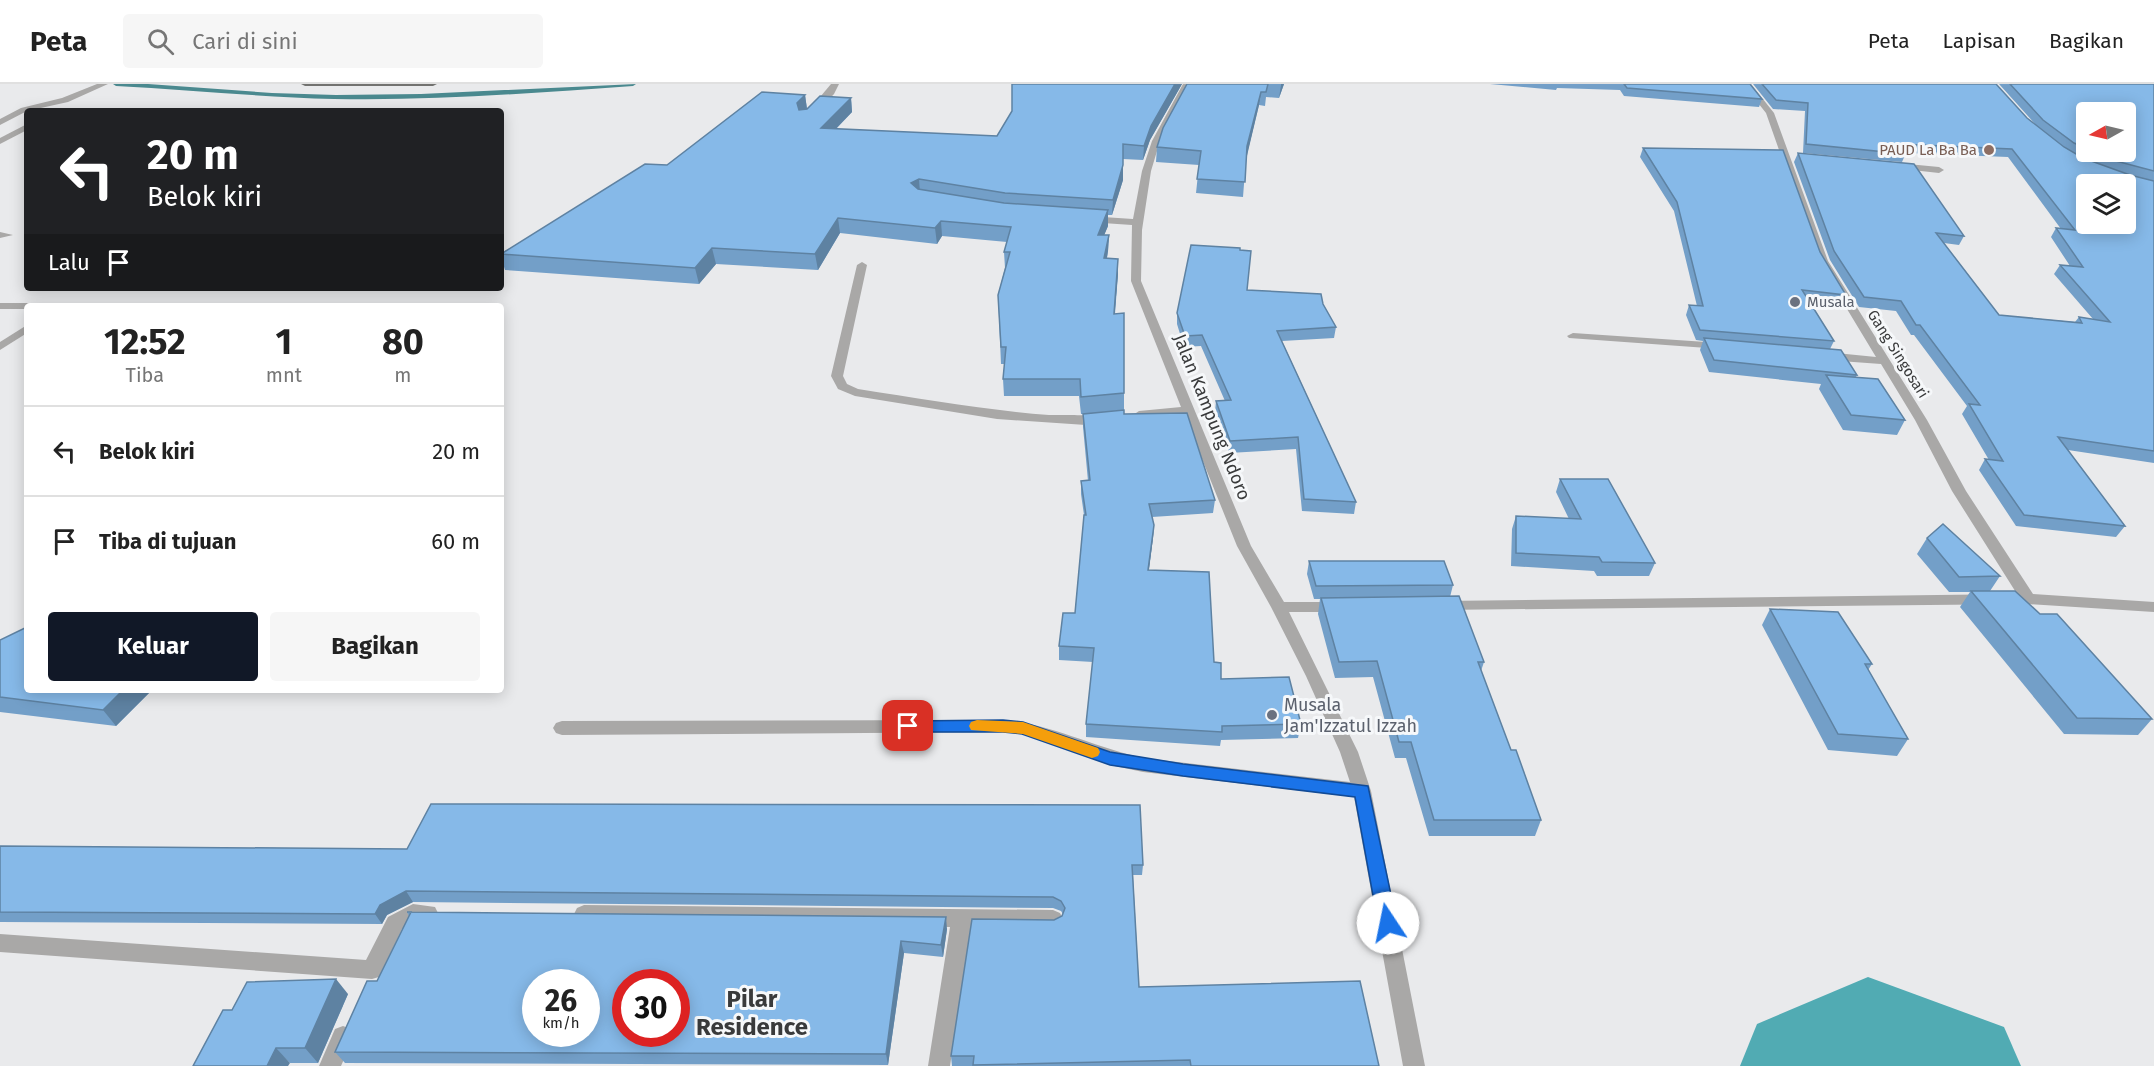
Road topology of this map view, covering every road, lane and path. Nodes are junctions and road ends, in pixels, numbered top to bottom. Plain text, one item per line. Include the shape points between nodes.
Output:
1 (104, 84) edge
2 (305, 84) edge
3 (320, 84) edge
4 (434, 84) edge
5 (835, 84) edge
6 (1187, 84) edge
7 (1747, 84) edge
8 (65, 100) junction
9 (32, 108) edge
10 (59, 108) edge
11 (24, 110) edge
12 (804, 119) edge
13 (0, 122) edge
14 (24, 129) edge
15 (0, 141) edge
16 (1892, 166) edge
17 (1939, 170) dead end
18 (1071, 218) edge
19 (1139, 222) junction
20 (862, 265) dead end
21 (0, 306) edge
22 (24, 306) edge
23 (24, 330) edge
24 (1573, 336) dead end
25 (0, 346) edge
26 (1734, 347) edge
27 (1816, 355) edge
28 (1886, 361) junction
29 (1190, 410) junction
30 (2028, 599) junction
31 (1431, 606) edge
32 (1279, 607) junction
33 (1349, 607) edge
34 (2154, 607) edge
35 (562, 728) dead end
36 (1362, 791) junction
37 (448, 913) edge
38 (568, 914) edge
39 (962, 916) junction
40 (1053, 919) edge
41 (0, 943) edge
42 (372, 970) junction
43 (363, 992) edge
44 (353, 1013) edge
45 (330, 1066) edge
46 (939, 1066) edge
47 (1414, 1066) edge

1 - 8 street
2 - 3 main road
3 - 4 main road
5 - 12 street
6 - 19 street, Jalan Kampung Ndoro via 1155,144
7 - 28 street, Gang Singosari via 1770,113 1793,157 1823,261
8 - 9 street
8 - 10 street
11 - 13 street
14 - 15 street
16 - 17 street
18 - 19 street
19 - 29 street, Jalan Kampung Ndoro via 1136,281
20 - 29 street via 837,376 842,386 855,392 997,415 1086,421
21 - 22 street
23 - 25 street
24 - 26 street
27 - 28 street
28 - 30 street, Gang Singosari via 1959,491
29 - 32 street, Jalan Kampung Ndoro via 1244,546
30 - 31 street
30 - 34 street
32 - 33 street
32 - 36 street, Jalan Kampung Ndoro via 1349,752
35 - 36 street via 1003,726 1023,728 1110,758 1143,765
36 - 47 street, Jalan Kampung Ndoro
37 - 42 street via 413,913 399,918
38 - 39 street
39 - 40 street
39 - 46 street
41 - 42 street
42 - 43 street
44 - 45 street

